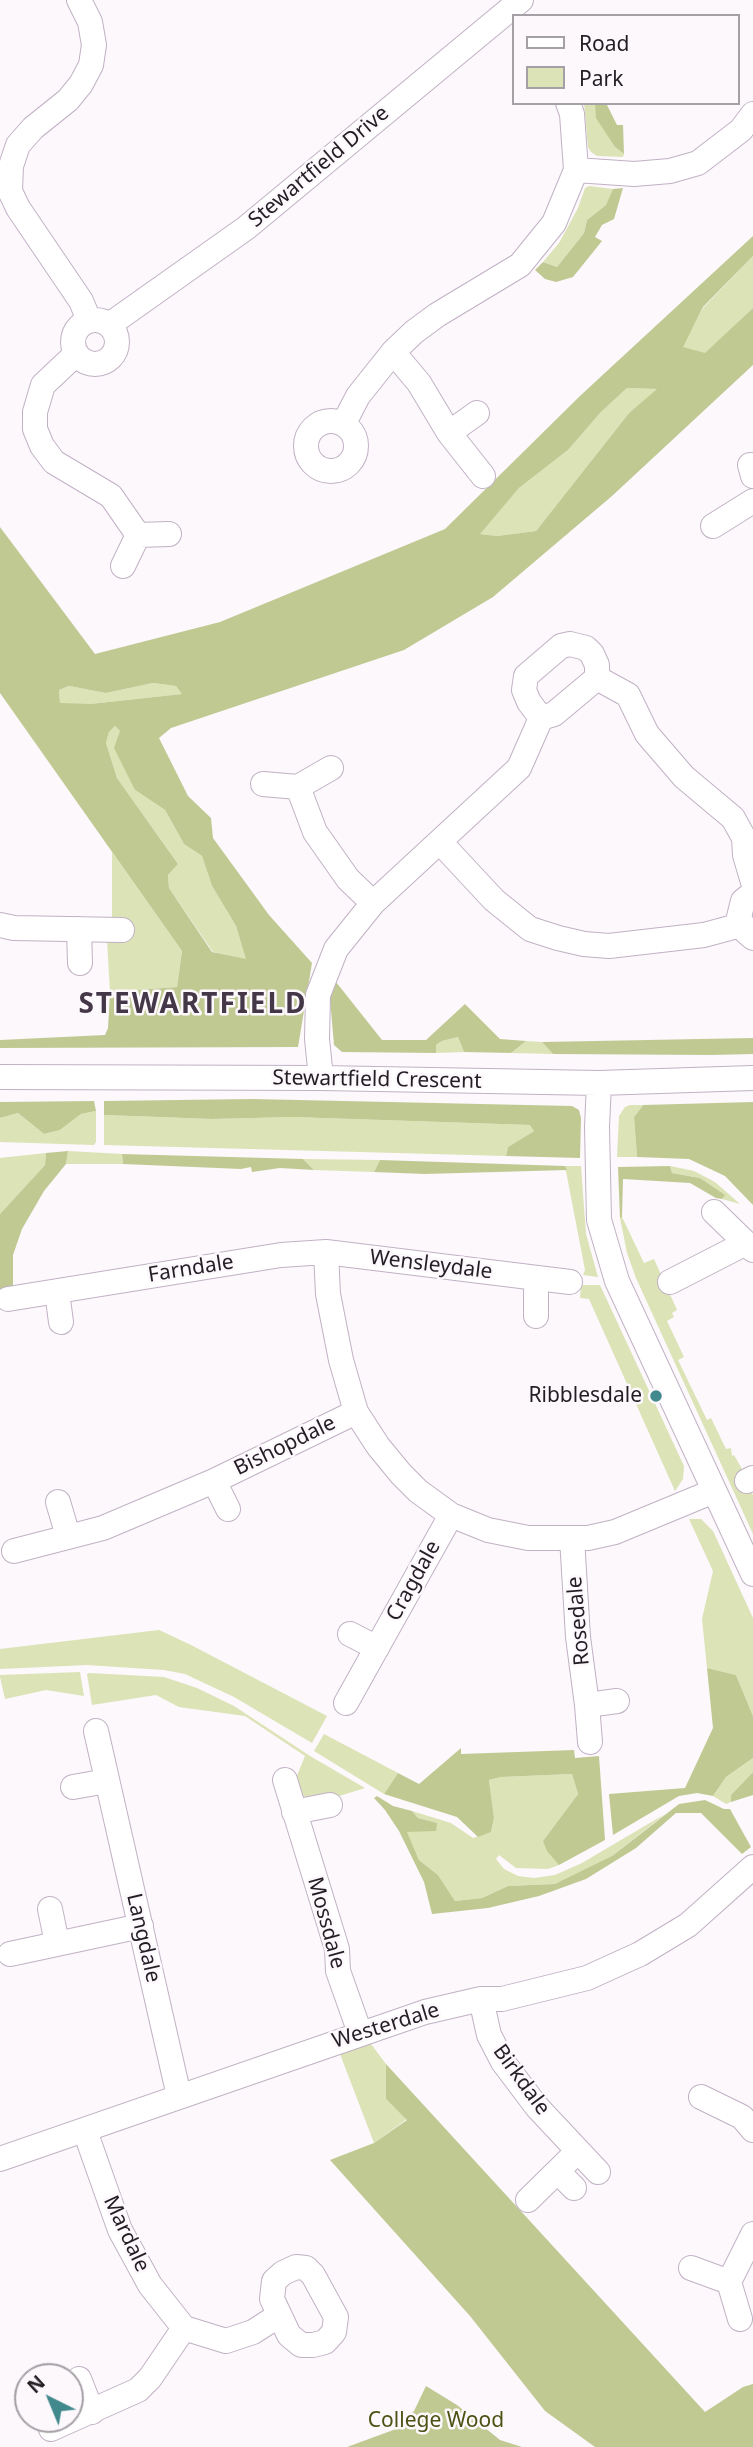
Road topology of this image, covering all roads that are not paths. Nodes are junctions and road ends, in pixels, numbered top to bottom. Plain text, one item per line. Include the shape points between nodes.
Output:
1 (79, 0) edge
2 (514, 10) edge
3 (569, 105) edge
4 (753, 114) edge
5 (576, 170) junction
6 (99, 323) junction
7 (393, 352) junction
8 (76, 354) junction
9 (477, 413) dead end
10 (344, 423) dead end
11 (449, 433) junction
12 (483, 476) dead end
13 (753, 501) edge
14 (713, 526) dead end
15 (169, 534) dead end
16 (138, 535) junction
17 (123, 566) dead end
18 (597, 678) junction
19 (541, 718) junction
20 (331, 768) dead end
21 (263, 783) dead end
22 (298, 788) junction
23 (440, 842) junction
24 (753, 882) edge
25 (753, 893) edge
26 (373, 903) junction
27 (0, 925) edge
28 (79, 929) junction
29 (122, 930) dead end
30 (747, 932) edge
31 (80, 963) dead end
32 (0, 1077) edge
33 (321, 1078) junction
34 (753, 1078) edge
35 (599, 1083) junction
36 (714, 1212) dead end
37 (749, 1247) edge
38 (326, 1252) junction
39 (536, 1278) junction
40 (570, 1282) dead end
41 (670, 1282) dead end
42 (57, 1292) junction
43 (8, 1299) dead end
44 (536, 1316) dead end
45 (61, 1322) dead end
46 (356, 1412) junction
47 (214, 1481) junction
48 (714, 1491) junction
49 (58, 1502) dead end
50 (228, 1509) dead end
51 (452, 1514) junction
52 (68, 1536) junction
53 (572, 1538) junction
54 (14, 1551) dead end
55 (753, 1574) edge
56 (350, 1633) dead end
57 (377, 1648) junction
58 (617, 1701) dead end
59 (346, 1703) dead end
60 (587, 1704) junction
61 (96, 1731) dead end
62 (590, 1742) dead end
63 (285, 1780) dead end
64 (107, 1781) junction
65 (72, 1787) dead end
66 (330, 1805) dead end
67 (294, 1812) junction
68 (751, 1872) edge
69 (50, 1909) dead end
70 (141, 1926) junction
71 (57, 1942) junction
72 (10, 1954) dead end
73 (481, 1999) junction
74 (360, 2033) junction
75 (179, 2095) junction
76 (701, 2097) dead end
77 (749, 2118) edge
78 (85, 2131) junction
79 (578, 2151) junction
80 (0, 2159) edge
81 (598, 2172) dead end
82 (528, 2200) dead end
83 (753, 2234) edge
84 (691, 2268) dead end
85 (729, 2282) junction
86 (278, 2316) dead end
87 (740, 2319) dead end
88 (184, 2328) junction
89 (84, 2392) edge
90 (92, 2412) junction
91 (84, 2415) edge

1 - 6 street via 90,22 91,65 68,100 19,145 11,166 10,191
2 - 6 street, Stewartfield Drive via 246,228
3 - 5 street
4 - 5 street via 741,130 698,163 634,174
5 - 7 street via 554,223 520,265 437,315
6 - 8 street via 83,323 74,334
6 - 8 street via 114,330 116,351 107,361 93,364
7 - 10 street via 358,396
7 - 11 street via 419,383
8 - 16 street via 43,385 34,429 54,462 111,496
9 - 11 street
11 - 12 street
13 - 14 street
15 - 16 street
16 - 17 street
18 - 19 street via 554,714
18 - 19 street via 597,665 586,648 561,646 526,676 524,690
18 - 24 street via 628,695 648,734 684,777 733,818 744,838
19 - 23 street via 519,768
20 - 22 street
21 - 22 street
22 - 26 street via 315,832 348,879
23 - 26 street
23 - 30 street via 530,929 558,938 609,946
25 - 30 street via 740,909
26 - 33 street via 336,949 318,995
27 - 28 street
28 - 29 street
28 - 31 street
32 - 33 street, Stewartfield Crescent
33 - 35 street, Stewartfield Crescent
34 - 35 street, Stewartfield Crescent
35 - 48 street via 599,1220 617,1281
36 - 37 street
37 - 41 street
38 - 39 street, Wensleydale
38 - 42 street, Farndale via 281,1255
38 - 46 street via 328,1294
39 - 40 street, Wensleydale
39 - 44 street
42 - 43 street, Farndale
42 - 45 street
46 - 47 street, Bishopdale
46 - 51 street via 401,1474
47 - 50 street, Bishopdale
47 - 52 street, Bishopdale via 103,1528
48 - 53 street via 615,1532
48 - 55 street
49 - 52 street
51 - 53 street via 488,1530 528,1538
51 - 57 street, Cragdale
52 - 54 street, Bishopdale
53 - 60 street, Rosedale
56 - 57 street
57 - 59 street, Cragdale
58 - 60 street
60 - 62 street, Rosedale
61 - 64 street, Langdale
63 - 67 street, Mossdale
64 - 65 street
64 - 70 street, Langdale
66 - 67 street
67 - 74 street, Mossdale
68 - 73 street, Westerdale via 688,1925 640,1954 587,1978 502,1999
69 - 71 street
70 - 71 street
70 - 75 street, Langdale
71 - 72 street
73 - 74 street, Westerdale
73 - 79 street, Birkdale via 489,2035 503,2062
74 - 75 street, Westerdale
75 - 78 street, Westerdale
76 - 77 street
78 - 80 street, Westerdale
78 - 88 street, Mardale via 120,2230 150,2285
79 - 81 street, Birkdale
79 - 82 street via 566,2180
83 - 85 street
84 - 85 street
85 - 87 street
86 - 88 street via 253,2332 226,2341
88 - 90 street via 138,2390
89 - 90 street
90 - 91 street

